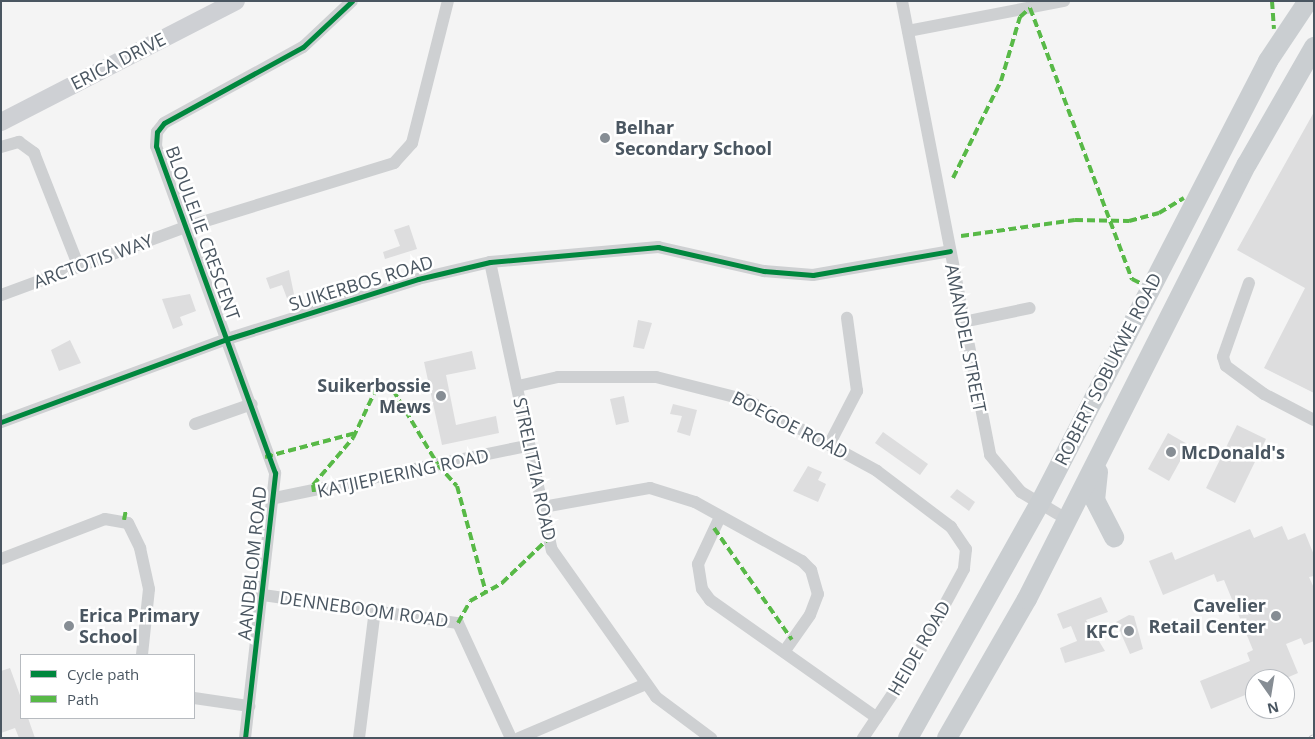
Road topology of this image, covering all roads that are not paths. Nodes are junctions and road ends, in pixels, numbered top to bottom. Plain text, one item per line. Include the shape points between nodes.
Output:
1 (236, 1) edge
2 (352, 1) edge
3 (448, 1) edge
4 (902, 1) edge
5 (1064, 1) edge
6 (1308, 1) edge
7 (1029, 4) edge
8 (908, 31) junction
9 (1314, 47) edge
10 (1, 122) edge
11 (1, 147) edge
12 (186, 227) junction
13 (950, 251) junction
14 (490, 262) junction
15 (79, 267) junction
16 (1249, 284) dead end
17 (1, 295) edge
18 (1030, 308) dead end
19 (848, 318) dead end
20 (963, 322) junction
21 (228, 339) junction
22 (518, 386) junction
23 (252, 404) junction
24 (1314, 420) edge
25 (1, 422) edge
26 (195, 424) dead end
27 (830, 443) junction
28 (530, 445) junction
29 (1103, 451) junction
30 (275, 498) junction
31 (1039, 505) junction
32 (543, 507) junction
33 (720, 516) junction
34 (1068, 520) junction
35 (1114, 537) dead end
36 (966, 554) joint
37 (1, 559) edge
38 (264, 595) junction
39 (375, 609) junction
40 (784, 652) junction
41 (142, 654) edge
42 (646, 684) junction
43 (195, 698) edge
44 (249, 706) junction
45 (877, 718) junction
46 (245, 738) edge
47 (358, 738) edge
48 (511, 738) edge
49 (519, 738) edge
50 (711, 738) edge
51 (863, 738) edge
52 (908, 738) edge
53 (947, 738) edge

1 - 10 main road, ERICA DRIVE
2 - 12 street, BLOULELIE CRESCENT via 302,46 164,123 157,132 156,146
3 - 12 street, BLOULELIE CRESCENT via 412,144 403,157
4 - 8 street, AMANDEL STREET
5 - 7 street
6 - 31 main road, ROBERT SOBUKWE ROAD via 1268,61 1222,147
7 - 8 street
8 - 13 street, AMANDEL STREET
9 - 29 main road, ROBERT SOBUKWE ROAD via 1247,164
11 - 15 street via 19,142 34,153
12 - 15 street, ARCTOTIS WAY
12 - 21 street, BLOULELIE CRESCENT
13 - 14 street, SUIKERBOS ROAD via 813,275 764,271 665,247
13 - 20 street, AMANDEL STREET
14 - 21 street, SUIKERBOS ROAD via 418,279
14 - 22 street, STRELITZIA ROAD
15 - 17 street, ARCTOTIS WAY
16 - 24 street via 1223,361 1264,394
18 - 20 street
19 - 27 street via 856,391
20 - 31 street, AMANDEL STREET via 990,455 1006,478
21 - 23 street, AANDBLOM ROAD
21 - 25 street, SUIKERBOS ROAD
22 - 27 street, BOEGOE ROAD via 558,377 656,376 747,400
22 - 28 street, STRELITZIA ROAD
23 - 26 street
23 - 30 street, AANDBLOM ROAD via 271,455
27 - 36 street, BOEGOE ROAD via 952,527
28 - 30 street, KATJIEPIERING ROAD
28 - 32 street, STRELITZIA ROAD
29 - 34 main road, ROBERT SOBUKWE ROAD
29 - 35 main road via 1095,500
30 - 38 street, AANDBLOM ROAD
31 - 34 street, AMANDEL STREET
31 - 52 main road, ROBERT SOBUKWE ROAD
32 - 33 street via 650,488 695,502
32 - 42 street, STRELITZIA ROAD via 552,550
33 - 40 street via 700,556 702,589 710,600
33 - 40 street via 811,570 818,594 815,604
34 - 53 main road, ROBERT SOBUKWE ROAD
36 - 45 street, HEIDE ROAD via 964,569 912,665
37 - 41 street via 105,519 128,523 140,548 149,590
38 - 39 street, DENNEBOOM ROAD
38 - 44 street, AANDBLOM ROAD
39 - 47 street
39 - 48 street, DENNEBOOM ROAD via 458,623
40 - 45 street
42 - 49 street
42 - 50 street, STRELITZIA ROAD via 669,709
43 - 44 street
44 - 46 street, AANDBLOM ROAD
45 - 51 street, HEIDE ROAD

